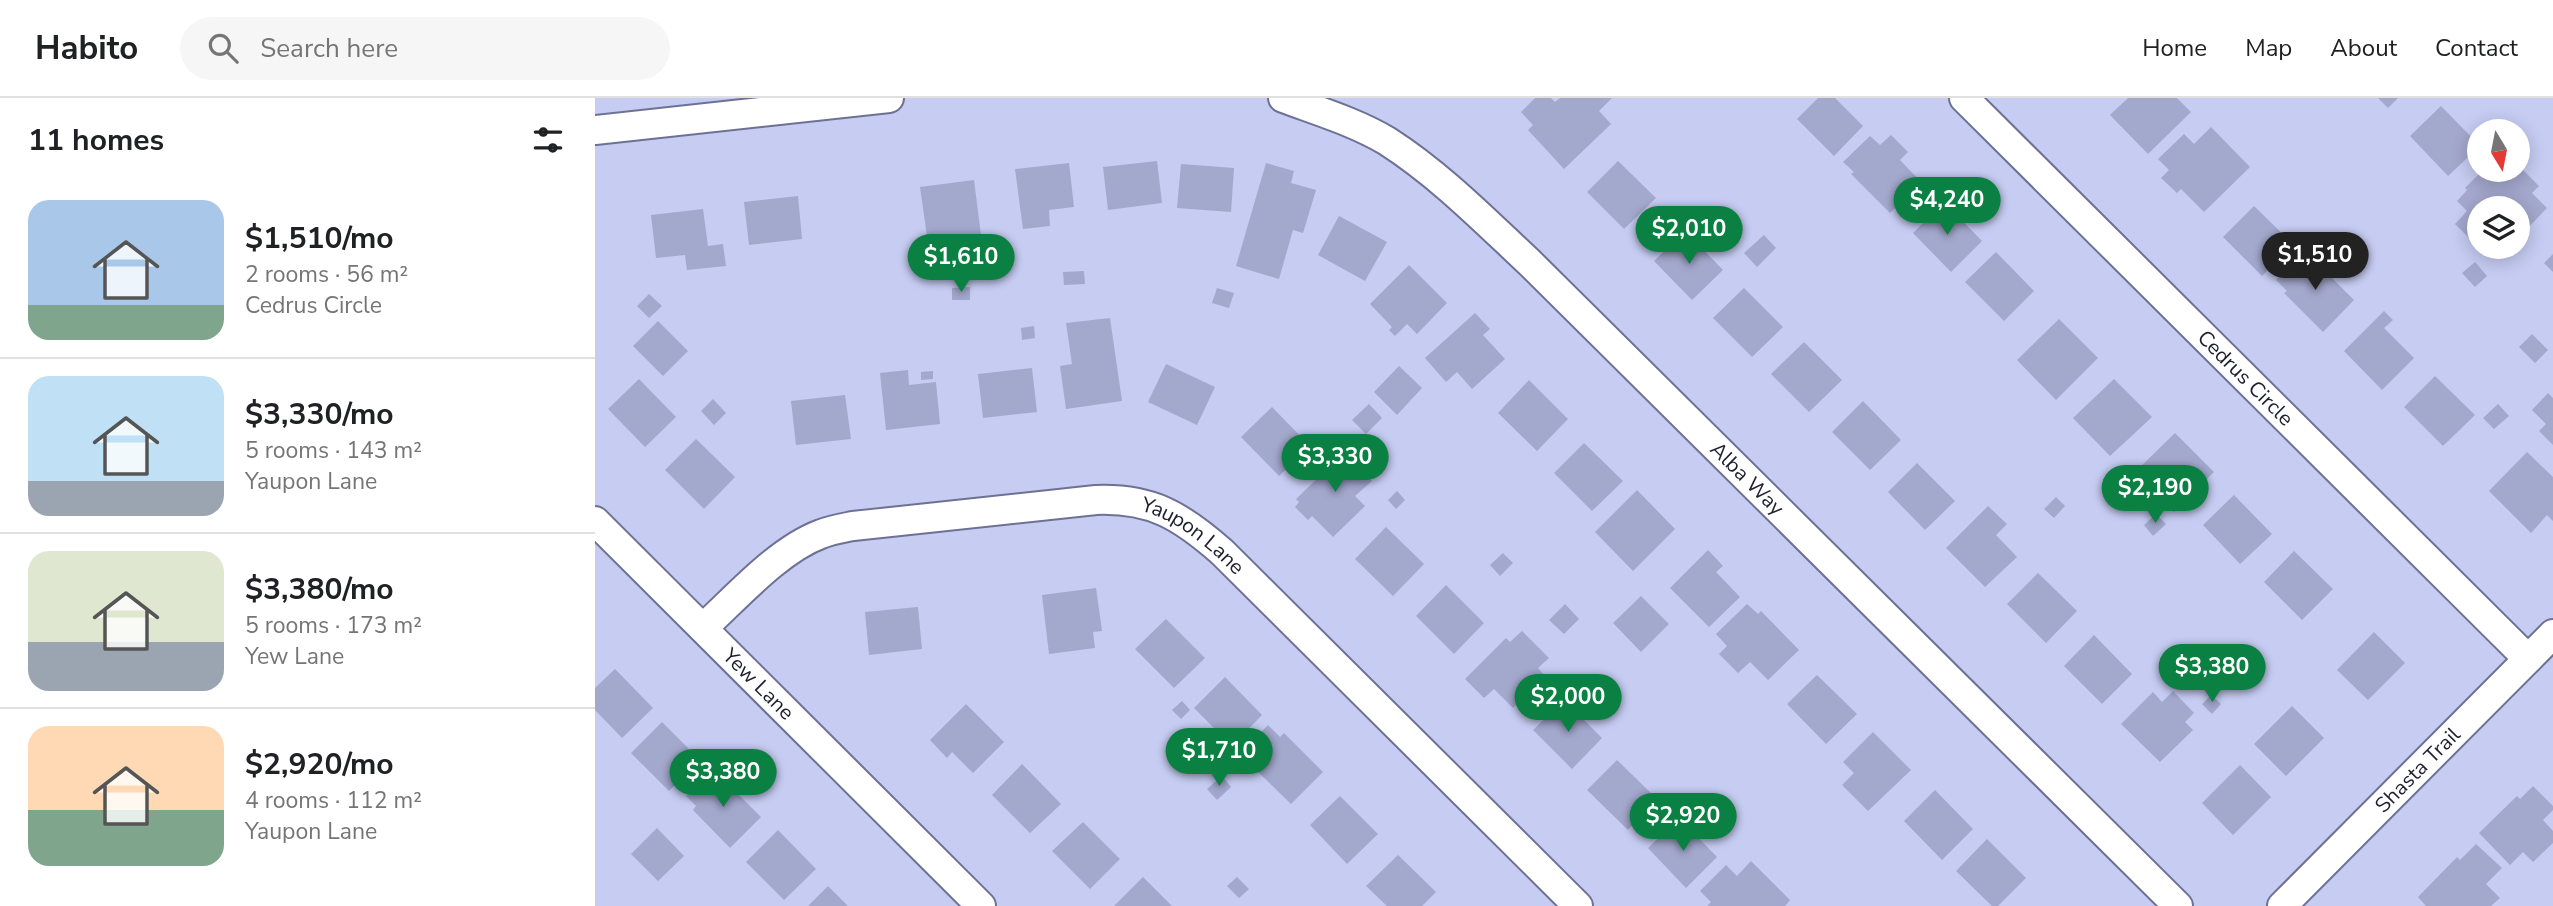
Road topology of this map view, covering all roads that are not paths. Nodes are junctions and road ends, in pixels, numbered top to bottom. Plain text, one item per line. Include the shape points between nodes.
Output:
1 (889, 98) edge
2 (1964, 98) edge
3 (1295, 100) edge
4 (595, 130) edge
5 (595, 521) edge
6 (703, 628) junction
7 (2553, 634) edge
8 (2528, 659) junction
9 (981, 906) edge
10 (1578, 906) edge
11 (2178, 906) edge
12 (2282, 906) edge

1 - 4 street
2 - 8 street, Cedrus Circle
3 - 11 street, Alba Way via 1385,140 1443,182
5 - 6 street, Yew Lane
6 - 9 street, Yew Lane
6 - 10 street, Yaupon Lane via 778,561 822,533 1096,500 1147,504 1175,515 1222,552
7 - 8 street, Shasta Trail
8 - 12 street, Shasta Trail

